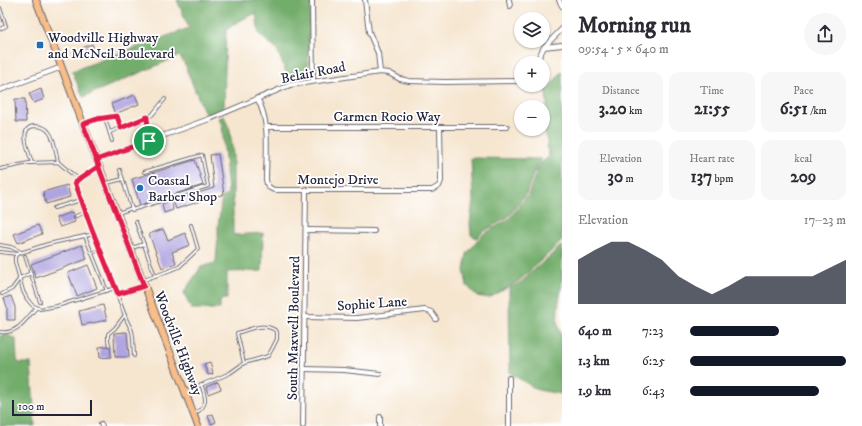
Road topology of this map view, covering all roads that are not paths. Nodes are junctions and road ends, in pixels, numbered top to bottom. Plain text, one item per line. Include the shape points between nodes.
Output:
1 (36, 0) edge
2 (312, 0) edge
3 (365, 0) edge
4 (509, 0) edge
5 (559, 0) edge
6 (510, 6) dead end
7 (562, 6) edge
8 (0, 8) edge
9 (0, 28) edge
10 (562, 29) edge
11 (550, 40) edge
12 (561, 45) edge
13 (550, 46) edge
14 (62, 67) junction
15 (380, 72) junction
16 (313, 81) junction
17 (514, 81) edge
18 (0, 90) edge
19 (257, 98) junction
20 (166, 99) dead end
21 (147, 117) junction
22 (105, 118) junction
23 (83, 124) junction
24 (267, 127) junction
25 (440, 127) junction
26 (508, 127) dead end
27 (121, 128) junction
28 (110, 132) junction
29 (112, 141) dead end
30 (149, 141) junction
31 (96, 160) junction
32 (58, 162) junction
33 (32, 163) junction
34 (99, 166) junction
35 (0, 169) edge
36 (120, 170) dead end
37 (144, 172) dead end
38 (123, 178) junction
39 (78, 179) junction
40 (105, 184) junction
41 (306, 189) junction
42 (81, 200) junction
43 (54, 208) dead end
44 (132, 208) junction
45 (86, 212) junction
46 (117, 214) junction
47 (76, 216) dead end
48 (136, 222) dead end
49 (190, 225) dead end
50 (306, 230) junction
51 (374, 231) dead end
52 (94, 234) junction
53 (85, 236) junction
54 (144, 244) junction
55 (0, 245) edge
56 (130, 249) junction
57 (100, 250) junction
58 (0, 252) edge
59 (22, 253) junction
60 (92, 253) junction
61 (17, 254) junction
62 (25, 256) dead end
63 (31, 273) junction
64 (155, 276) junction
65 (20, 278) junction
66 (143, 283) junction
67 (115, 288) junction
68 (107, 291) junction
69 (2, 294) dead end
70 (118, 294) junction
71 (40, 302) dead end
72 (36, 308) junction
73 (124, 315) junction
74 (304, 317) junction
75 (436, 319) dead end
76 (0, 332) edge
77 (110, 345) dead end
78 (134, 356) dead end
79 (244, 363) junction
80 (304, 369) junction
81 (380, 374) dead end
82 (509, 378) dead end
83 (201, 384) junction
84 (184, 391) junction
85 (193, 414) junction
86 (380, 417) dead end
87 (198, 426) edge
88 (303, 426) edge
89 (380, 426) edge
90 (509, 426) edge

1 - 14 main road, Woodville Highway
2 - 16 street
3 - 15 street via 368,32 378,53
4 - 6 street
5 - 7 street
8 - 9 lane via 6,26
10 - 11 street
12 - 13 street
14 - 18 street
14 - 23 main road, Woodville Highway
15 - 16 street, Belair Road
15 - 17 street, Belair Road via 409,81
16 - 19 street, Belair Road via 290,85
19 - 24 street, Montejo Drive via 263,108
19 - 30 street, Belair Road
20 - 21 lane
21 - 27 lane
21 - 30 lane
22 - 23 lane
22 - 27 lane via 117,116
22 - 28 lane
23 - 31 main road, Woodville Highway
24 - 25 street, Carmen Rocio Way
24 - 41 street, Montejo Drive via 267,185 274,190
25 - 26 street, Carmen Rocio Way
25 - 41 street, Montejo Drive via 440,181 436,189
27 - 28 lane
28 - 29 lane
30 - 31 street, Belair Road
31 - 34 main road, Woodville Highway
32 - 33 lane
32 - 33 lane via 49,131 33,126 28,127 25,136
32 - 39 lane
33 - 35 lane
34 - 39 lane
34 - 40 main road, Woodville Highway
36 - 38 lane
37 - 44 lane via 202,155 208,186
38 - 40 lane
38 - 44 lane
39 - 42 lane via 75,182
40 - 46 main road, Woodville Highway
41 - 50 street, South Maxwell Boulevard
42 - 43 lane
42 - 45 lane
44 - 46 lane
45 - 47 lane
45 - 52 lane
46 - 56 main road, Woodville Highway
48 - 54 lane
49 - 64 lane via 198,249 179,267
50 - 51 street
50 - 74 street, South Maxwell Boulevard
52 - 53 lane
52 - 57 lane
53 - 59 lane
53 - 60 lane
54 - 56 lane
54 - 64 lane
55 - 59 lane
56 - 66 main road, Woodville Highway
57 - 60 lane
57 - 67 lane
58 - 61 lane
59 - 61 lane
60 - 68 lane
61 - 65 lane via 15,262
62 - 63 lane
63 - 65 lane
63 - 71 lane
64 - 66 lane
65 - 69 lane via 12,289
65 - 72 lane via 27,299
66 - 70 street
66 - 84 main road, Woodville Highway
67 - 68 lane
67 - 70 lane
68 - 72 lane via 46,309
70 - 73 lane
72 - 76 lane via 16,330
73 - 77 lane via 108,334
73 - 78 lane via 133,337
74 - 75 street, Sophie Lane via 357,318 425,310 431,312
74 - 80 street, South Maxwell Boulevard
79 - 79 lane via 237,333 255,327 273,328 277,332 277,339 268,356
79 - 83 lane via 230,373
80 - 81 street
80 - 88 street, South Maxwell Boulevard
82 - 90 street
83 - 84 lane
83 - 85 lane via 206,396 205,402 200,411
84 - 85 main road, Woodville Highway
85 - 87 main road, Woodville Highway
86 - 89 street

